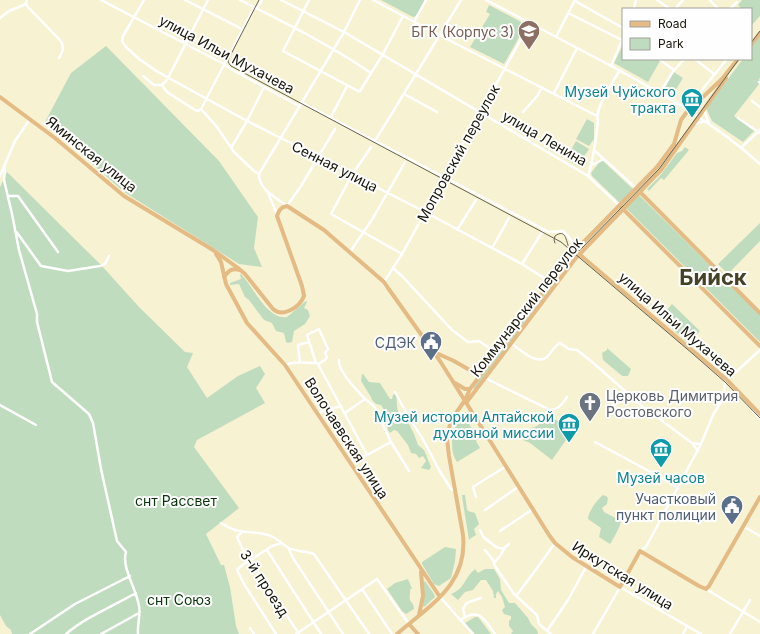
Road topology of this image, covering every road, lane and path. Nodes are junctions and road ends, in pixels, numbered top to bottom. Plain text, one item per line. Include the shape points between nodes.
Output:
1 (27, 0) edge
2 (101, 0) edge
3 (144, 0) edge
4 (185, 0) edge
5 (208, 0) edge
6 (240, 0) edge
7 (262, 0) edge
8 (281, 0) edge
9 (309, 0) edge
10 (360, 0) edge
11 (374, 0) edge
12 (426, 0) edge
13 (461, 0) edge
14 (486, 0) edge
15 (575, 0) edge
16 (657, 0) edge
17 (683, 0) edge
18 (710, 0) edge
19 (737, 2) dead end
20 (26, 4) junction
21 (256, 8) junction
22 (669, 8) edge
23 (676, 8) edge
24 (717, 8) edge
25 (731, 8) edge
26 (203, 10) junction
27 (303, 11) junction
28 (568, 13) junction
29 (404, 16) junction
30 (135, 17) junction
31 (0, 18) edge
32 (414, 22) junction
33 (530, 23) junction
34 (622, 27) edge
35 (294, 28) junction
36 (242, 29) junction
37 (344, 32) junction
38 (759, 32) edge
39 (439, 36) junction
40 (556, 37) junction
41 (622, 39) edge
42 (752, 40) edge
43 (752, 43) edge
44 (185, 44) junction
45 (577, 48) junction
46 (333, 50) junction
47 (383, 54) junction
48 (59, 58) dead end
49 (660, 60) edge
50 (683, 60) edge
51 (696, 60) edge
52 (726, 60) edge
53 (738, 60) edge
54 (224, 64) junction
55 (611, 66) junction
56 (732, 68) junction
57 (505, 69) junction
58 (620, 70) junction
59 (674, 70) junction
60 (320, 71) junction
61 (371, 73) junction
62 (714, 74) junction
63 (416, 75) junction
64 (143, 76) dead end
65 (168, 77) junction
66 (162, 86) junction
67 (347, 86) junction
68 (264, 87) junction
69 (542, 87) junction
70 (554, 93) junction
71 (660, 93) junction
72 (404, 94) junction
73 (0, 97) edge
74 (206, 99) junction
75 (752, 101) dead end
76 (301, 102) junction
77 (299, 106) junction
78 (706, 107) junction
79 (760, 107) edge
80 (200, 109) junction
81 (688, 110) junction
82 (436, 112) dead end
83 (524, 112) dead end
84 (480, 113) junction
85 (596, 116) junction
86 (331, 117) junction
87 (699, 117) junction
88 (738, 118) dead end
89 (30, 119) junction
90 (247, 121) junction
91 (681, 123) junction
92 (694, 124) junction
93 (709, 124) junction
94 (335, 129) dead end
95 (689, 130) junction
96 (759, 131) edge
97 (281, 138) junction
98 (375, 141) junction
99 (371, 147) dead end
100 (742, 147) junction
101 (231, 148) junction
102 (594, 150) junction
103 (318, 158) junction
104 (604, 159) junction
105 (406, 162) dead end
106 (760, 164) edge
107 (592, 165) junction
108 (4, 166) junction
109 (259, 174) junction
110 (352, 175) junction
111 (0, 176) edge
112 (588, 176) junction
113 (444, 178) junction
114 (638, 190) junction
115 (267, 191) junction
116 (388, 193) junction
117 (8, 196) junction
118 (476, 200) dead end
119 (287, 206) junction
120 (622, 207) junction
121 (425, 212) junction
122 (277, 216) junction
123 (509, 218) dead end
124 (544, 229) junction
125 (458, 230) junction
126 (16, 232) junction
127 (364, 232) junction
128 (492, 248) junction
129 (213, 250) junction
130 (58, 252) dead end
131 (350, 252) junction
132 (577, 252) junction
133 (402, 254) junction
134 (109, 256) dead end
135 (522, 264) junction
136 (393, 268) junction
137 (241, 270) junction
138 (224, 277) junction
139 (384, 282) junction
140 (553, 284) junction
141 (760, 313) edge
142 (308, 342) junction
143 (511, 343) junction
144 (760, 346) edge
145 (760, 350) edge
146 (434, 352) junction
147 (497, 353) junction
148 (339, 360) dead end
149 (300, 363) junction
150 (317, 364) junction
151 (285, 365) junction
152 (482, 377) junction
153 (727, 380) junction
154 (453, 382) junction
155 (472, 391) junction
156 (396, 392) dead end
157 (567, 397) dead end
158 (365, 399) junction
159 (466, 401) junction
160 (0, 405) edge
161 (341, 406) junction
162 (755, 409) junction
163 (317, 413) junction
164 (345, 413) junction
165 (760, 414) edge
166 (760, 419) edge
167 (36, 425) dead end
168 (391, 442) junction
169 (596, 442) dead end
170 (692, 443) junction
171 (701, 444) junction
172 (698, 451) junction
173 (367, 455) junction
174 (350, 463) junction
175 (505, 467) junction
176 (409, 471) dead end
177 (518, 487) junction
178 (678, 488) junction
179 (455, 491) junction
180 (476, 497) dead end
181 (760, 497) edge
182 (533, 509) junction
183 (485, 510) dead end
184 (221, 523) dead end
185 (743, 526) junction
186 (480, 530) dead end
187 (500, 531) dead end
188 (242, 532) junction
189 (760, 536) edge
190 (282, 543) junction
191 (555, 543) junction
192 (509, 544) dead end
193 (288, 547) junction
194 (504, 548) junction
195 (267, 550) junction
196 (485, 550) dead end
197 (640, 551) junction
198 (250, 560) junction
199 (494, 563) junction
200 (586, 567) junction
201 (420, 568) junction
202 (130, 576) junction
203 (620, 587) junction
204 (362, 589) junction
205 (706, 589) junction
206 (136, 594) junction
207 (516, 596) junction
208 (440, 597) junction
209 (481, 598) dead end
210 (346, 600) junction
211 (750, 600) dead end
212 (328, 611) junction
213 (743, 612) junction
214 (140, 613) junction
215 (419, 615) junction
216 (465, 617) junction
217 (460, 620) junction
218 (314, 621) junction
219 (760, 622) edge
220 (409, 624) junction
221 (688, 627) junction
222 (250, 628) dead end
223 (548, 631) junction
224 (30, 634) edge
225 (66, 634) edge
226 (101, 634) edge
227 (138, 634) edge
228 (254, 634) edge
229 (276, 634) edge
230 (298, 634) edge
231 (321, 634) edge
232 (343, 634) edge
233 (369, 634) edge
234 (392, 634) edge
235 (397, 634) edge
236 (418, 634) edge
237 (473, 634) edge
238 (495, 634) edge
239 (551, 634) edge
240 (593, 634) edge
241 (683, 634) edge
242 (701, 634) edge
243 (730, 634) edge

1 - 20 street
2 - 30 street, улица Ильи Мухачева
3 - 30 street
4 - 26 street
5 - 26 street
6 - 21 street
7 - 21 street
8 - 27 street, улица Ленина
9 - 27 street
10 - 37 street
11 - 29 street
12 - 32 street
13 - 39 street
14 - 33 street
15 - 28 street
15 - 34 street
16 - 22 street
17 - 23 street
18 - 24 street
19 - 25 street
20 - 31 street via 10,10
20 - 48 street via 61,42 63,50
21 - 35 street
21 - 36 street
26 - 36 street
26 - 44 street
27 - 35 street
27 - 37 street, улица Ленина
28 - 40 street
28 - 41 street
29 - 32 street
29 - 47 street
30 - 44 street, улица Ильи Мухачева
30 - 65 street, Сенная улица via 122,39 124,45 154,70
32 - 39 street
33 - 40 street
33 - 57 street, Мопровский переулок
35 - 46 street
35 - 60 street via 283,51
36 - 54 street
37 - 46 street
37 - 47 street, улица Ленина
38 - 42 main road
38 - 43 main road
39 - 57 street
39 - 63 street
40 - 45 street
41 - 55 street
44 - 54 street, улица Ильи Мухачева
44 - 65 street
45 - 55 street
45 - 70 street
46 - 60 street
46 - 61 street
47 - 61 street
47 - 63 street, улица Ленина
49 - 59 street
50 - 59 street
51 - 62 street
52 - 62 street
53 - 56 main road, Коммунарский переулок
54 - 68 street, улица Ильи Мухачева
54 - 74 street
55 - 58 street
56 - 78 main road, Коммунарский переулок
56 - 81 main road, Коммунарский переулок
57 - 69 street
57 - 84 street, Мопровский переулок
58 - 71 street
58 - 85 street
59 - 71 street
60 - 67 street
60 - 76 street
61 - 67 street via 359,91
62 - 81 street
63 - 72 street
63 - 84 street, улица Ленина
64 - 66 street via 154,85
65 - 66 street
65 - 74 street, Сенная улица
66 - 80 street via 189,106
67 - 86 street
68 - 77 street, улица Ильи Мухачева
68 - 90 street
69 - 70 street
69 - 83 street
70 - 85 street
71 - 81 street
72 - 82 street
72 - 98 street
73 - 89 main road, Яминская улица
74 - 80 street
74 - 90 street, Сенная улица
75 - 79 street
76 - 77 street
76 - 86 street
77 - 97 street
78 - 87 main road, Коммунарский переулок
78 - 93 street via 705,113
80 - 101 street via 217,126
81 - 87 street
81 - 91 main road, Коммунарский переулок
84 - 112 street, улица Ленина
84 - 113 street, Мопровский переулок
85 - 102 street via 598,120
86 - 98 street
87 - 92 main road, Коммунарский переулок
87 - 93 street
88 - 96 street
89 - 108 street via 15,141
89 - 129 main road, Яминская улица via 124,196
90 - 97 street, Сенная улица
90 - 101 street
91 - 95 main road via 682,128
91 - 114 main road, Коммунарский переулок via 674,144
92 - 93 street
92 - 95 main road, Коммунарский переулок
93 - 100 street
94 - 103 street
95 - 114 main road, Коммунарский переулок via 661,170
96 - 100 street
97 - 103 street, Сенная улица
97 - 109 street
98 - 113 street
99 - 110 street
100 - 106 street
101 - 109 street
102 - 104 street
102 - 107 street
103 - 110 street, Сенная улица
103 - 119 street
104 - 107 street
104 - 114 street
105 - 116 street
107 - 112 street
108 - 111 street
108 - 117 street
109 - 115 street via 259,179
110 - 116 street, Сенная улица
110 - 127 street via 331,214
112 - 120 street, улица Ленина
113 - 121 street, Мопровский переулок
113 - 124 street
114 - 120 main road, Коммунарский переулок
114 - 141 main road
115 - 119 street
115 - 122 street
116 - 121 street, Сенная улица
116 - 127 street
117 - 126 street
117 - 130 street via 18,196
118 - 125 street
119 - 122 main road via 281,208
119 - 131 main road, Иркутская улица via 324,230
120 - 132 main road, Коммунарский переулок
120 - 144 main road, улица Ленина
121 - 125 street, Сенная улица
121 - 133 street, Мопровский переулок
122 - 137 main road, Яминская улица via 302,286 303,298 290,310 278,312
123 - 128 street
124 - 132 street via 551,233 563,231
124 - 135 street
125 - 128 street, Сенная улица
126 - 134 street via 41,266 68,271 100,266 106,263
126 - 202 street via 18,250 37,314 52,382 89,414 93,423 117,541 126,552
127 - 131 street
127 - 133 street
128 - 135 street, Сенная улица
129 - 137 main road, Яминская улица
129 - 138 main road, Волочаевская улица via 221,262
131 - 139 main road, Иркутская улица
132 - 140 main road, Коммунарский переулок
132 - 153 main road, улица Ильи Мухачева
133 - 136 street, Мопровский переулок
135 - 140 street, Сенная улица
136 - 139 street, Мопровский переулок
136 - 147 street via 454,332 468,342 483,343
137 - 138 main road via 232,269
138 - 151 main road, Волочаевская улица via 247,323
139 - 146 main road, Иркутская улица
140 - 143 main road, Коммунарский переулок
140 - 147 main road, Коммунарский переулок
142 - 149 street via 298,345
142 - 150 street
142 - 150 street via 306,334 319,329 328,349 325,353 327,358
143 - 152 main road, Коммунарский переулок
143 - 170 street via 539,360 546,358 558,343 577,350 642,406
145 - 153 street
146 - 152 main road
146 - 154 main road, Иркутская улица
147 - 152 main road, Коммунарский переулок
148 - 158 street via 345,374
149 - 150 street
149 - 151 street
150 - 161 street
151 - 163 main road, Волочаевская улица
152 - 155 main road, Коммунарский переулок
152 - 157 street via 550,410 557,409
153 - 162 main road, улица Ильи Мухачева
153 - 171 street via 724,397 713,414
154 - 155 main road
154 - 159 main road, Иркутская улица
155 - 159 main road, Коммунарский переулок
156 - 179 street via 439,470
158 - 164 street
158 - 168 street via 374,406
159 - 175 main road, Иркутская улица
159 - 179 main road via 452,419 448,434
159 - 208 main road via 453,423 450,439 465,535 465,558 455,583
160 - 167 street
161 - 163 street
161 - 164 street
162 - 165 main road, улица Ильи Мухачева
162 - 166 street via 752,412
163 - 174 main road, Волочаевская улица
164 - 173 street
168 - 173 street
168 - 176 street
169 - 178 street
170 - 171 street
170 - 172 street
171 - 172 street
172 - 178 street
173 - 174 street
174 - 201 main road, Волочаевская улица
175 - 177 main road, Иркутская улица
175 - 180 street via 473,487
177 - 182 main road, Иркутская улица
177 - 183 street
178 - 197 street via 646,547
179 - 208 main road via 462,535 462,558 456,577
181 - 185 main road
182 - 187 street
182 - 191 main road, Иркутская улица
184 - 188 street
185 - 189 street
185 - 205 main road
186 - 194 street via 484,538 492,544 499,549
188 - 190 street via 276,537
188 - 198 street, 3-й проезд via 237,539
190 - 193 street
190 - 195 street
191 - 200 main road, Иркутская улица
191 - 207 street
192 - 194 street
193 - 210 street via 311,553 316,557
193 - 212 street
194 - 199 street
195 - 198 street
195 - 218 street
196 - 199 street
197 - 203 main road
197 - 205 main road
198 - 229 street via 238,568 238,572
198 - 230 street, 3-й проезд
199 - 207 street
200 - 203 main road, Иркутская улица
200 - 223 street
201 - 208 main road, Волочаевская улица
201 - 215 main road via 423,596
202 - 206 street
202 - 224 street via 75,604
203 - 221 street, Иркутская улица
203 - 240 street
204 - 210 street
204 - 220 street via 376,579
204 - 234 street
205 - 213 street
206 - 214 street
206 - 225 street via 86,620
207 - 223 street via 537,615 539,624
208 - 215 main road
208 - 217 street, Волочаевская улица
209 - 216 street via 466,604 463,609
210 - 212 street
210 - 233 street
211 - 213 street
212 - 218 street
212 - 232 street
213 - 219 street
213 - 243 street
214 - 226 street
214 - 227 street
215 - 220 main road
216 - 217 street
216 - 238 street via 471,614 478,615 487,622
217 - 237 street, Волочаевская улица
218 - 230 street
218 - 231 street
220 - 235 main road
220 - 236 main road
221 - 241 street
221 - 242 street, Иркутская улица
222 - 228 street
223 - 239 street

